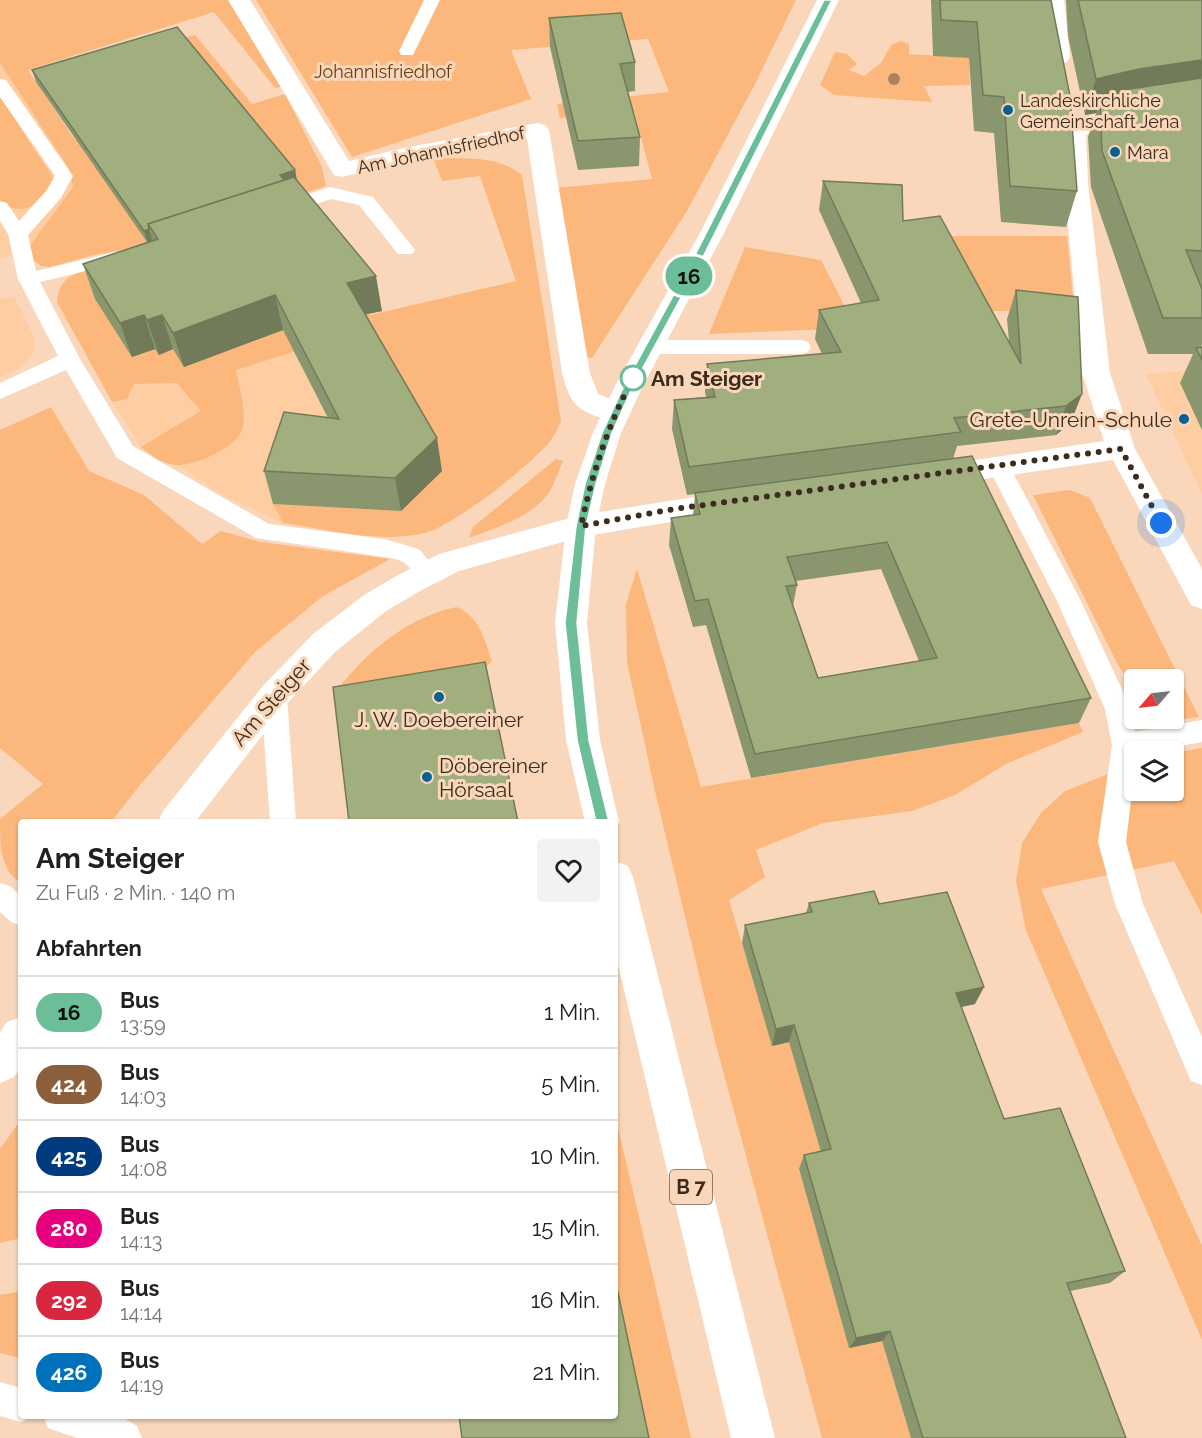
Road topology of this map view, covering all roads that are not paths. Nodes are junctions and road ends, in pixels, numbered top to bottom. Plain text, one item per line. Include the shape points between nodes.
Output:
1 (239, 0) edge
2 (432, 0) edge
3 (828, 0) edge
4 (1053, 0) edge
5 (407, 51) dead end
6 (0, 84) edge
7 (1064, 84) edge
8 (1202, 103) edge
9 (0, 207) edge
10 (263, 215) edge
11 (18, 234) junction
12 (405, 250) dead end
13 (129, 255) edge
14 (28, 279) junction
15 (650, 347) junction
16 (801, 347) dead end
17 (70, 359) junction
18 (0, 392) edge
19 (617, 412) junction
20 (1121, 449) junction
21 (999, 467) junction
22 (909, 479) edge
23 (760, 498) edge
24 (581, 526) junction
25 (428, 573) junction
26 (1202, 597) edge
27 (274, 696) junction
28 (1202, 731) edge
29 (1124, 741) edge
30 (1147, 741) edge
31 (1124, 752) edge
32 (177, 819) edge
33 (283, 819) edge
34 (601, 819) edge
35 (618, 890) edge
36 (0, 896) edge
37 (18, 911) edge
38 (18, 1039) edge
39 (0, 1064) edge
40 (1202, 1071) edge
41 (0, 1399) edge
42 (18, 1404) edge
43 (71, 1419) edge
44 (125, 1438) edge
45 (753, 1438) edge

1 - 19 street, Am Johannisfriedhof via 342,170 537,130 583,397 590,404
2 - 5 lane
3 - 15 street
4 - 7 street
6 - 11 lane via 64,176 54,194
8 - 20 street via 1083,126 1071,120 1096,373
9 - 11 lane
10 - 12 lane via 330,193 366,201
11 - 14 lane
13 - 14 lane
14 - 17 lane
15 - 16 lane
15 - 19 street
17 - 18 lane
17 - 25 lane via 125,452 264,532 384,548 412,556
19 - 24 street via 590,484
20 - 21 street
20 - 26 street
21 - 22 street
21 - 29 lane via 1068,598 1118,709
23 - 24 street, Am Steiger
24 - 25 street, Am Steiger via 450,562
24 - 34 street via 571,623 583,740
25 - 27 street, Am Steiger via 375,603 324,643
27 - 32 street, Am Steiger
27 - 33 lane
28 - 30 lane
31 - 40 lane via 1112,842 1129,904
35 - 45 street, B 7
36 - 37 lane
38 - 39 street
41 - 42 lane
43 - 44 lane

